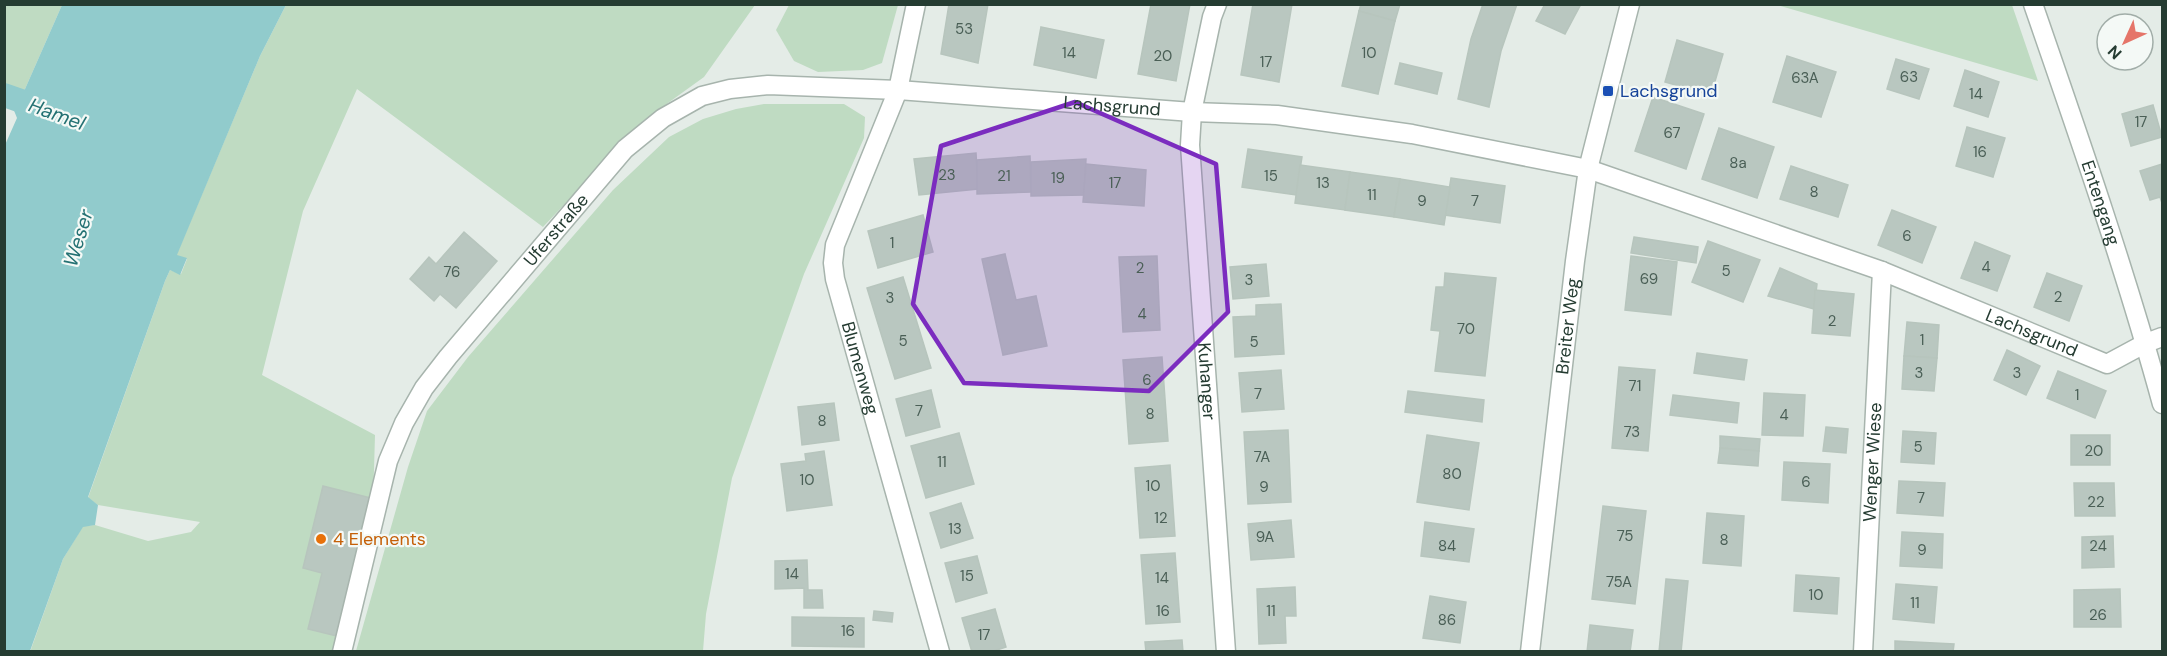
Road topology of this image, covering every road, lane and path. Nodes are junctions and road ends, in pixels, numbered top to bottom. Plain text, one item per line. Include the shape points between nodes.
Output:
1 (916, 4) edge
2 (1217, 4) edge
3 (1630, 4) edge
4 (2033, 4) edge
5 (898, 90) junction
6 (1192, 112) junction
7 (1588, 170) junction
8 (1882, 271) junction
9 (2154, 340) edge
10 (2163, 404) edge
11 (342, 651) edge
12 (940, 651) edge
13 (1226, 651) edge
14 (1530, 651) edge
15 (1863, 651) edge

1 - 5 street
2 - 6 street, Kuhanger
3 - 7 street, Breiter Weg
4 - 9 street, Entengang
5 - 6 street, Lachsgrund
5 - 11 street, Uferstraße via 768,85 730,89 702,96 663,118 625,149 448,357 404,423 388,461
5 - 12 street, Blumenweg via 835,245 833,264
6 - 7 street, Lachsgrund via 1277,115 1412,134
6 - 13 street, Kuhanger via 1190,145
7 - 8 street, Lachsgrund
7 - 14 street, Breiter Weg
8 - 9 street, Lachsgrund via 2107,364
8 - 15 street, Wenger Wiese
9 - 10 street, Entengang

